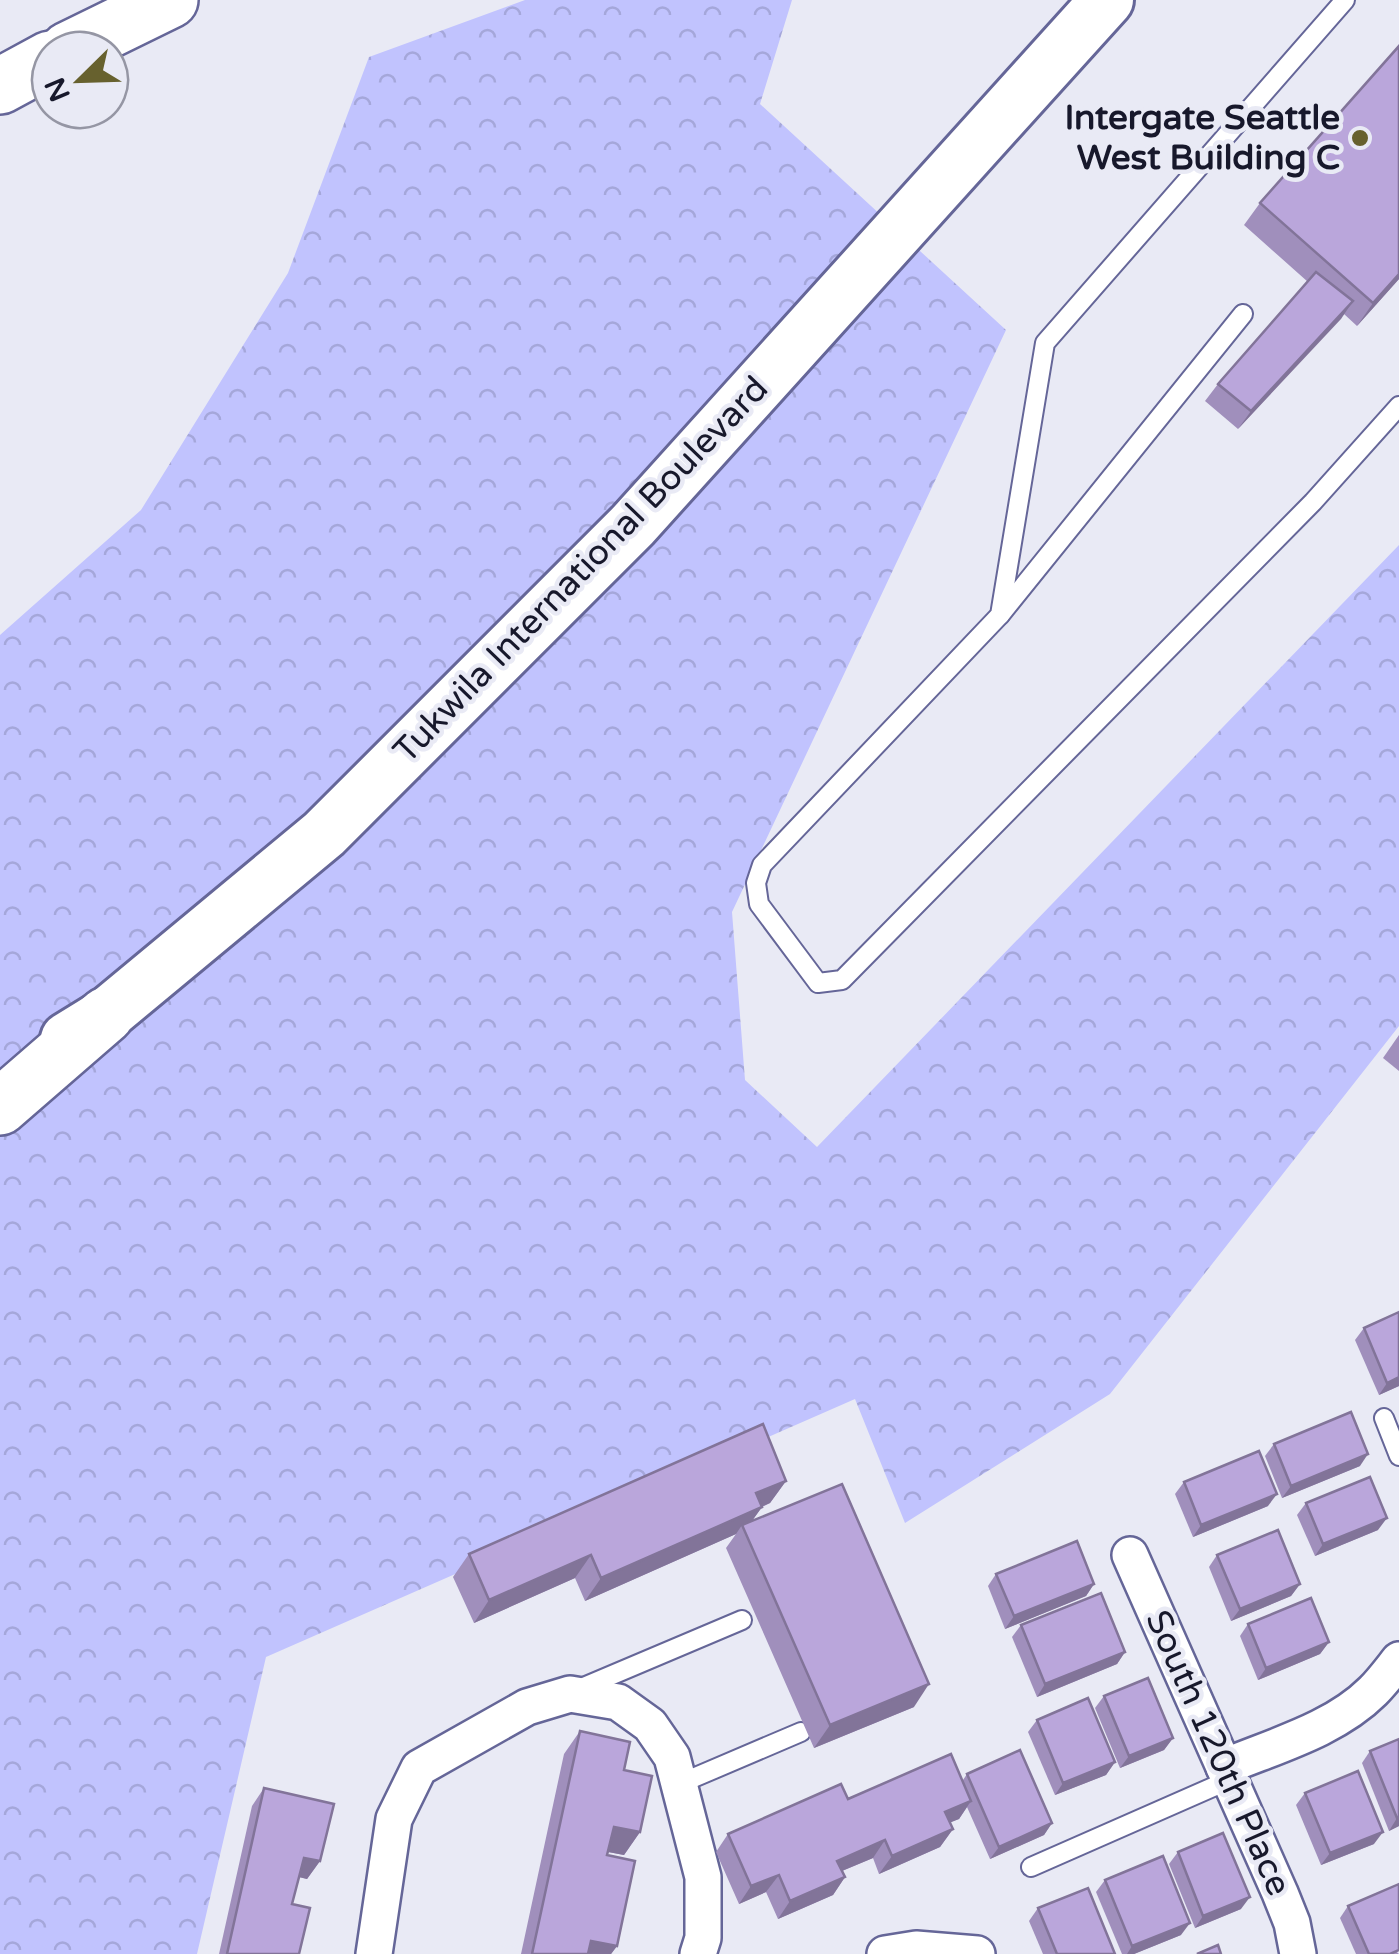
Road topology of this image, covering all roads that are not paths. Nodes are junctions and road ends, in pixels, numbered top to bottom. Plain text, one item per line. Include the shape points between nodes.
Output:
1 (170, 0) edge
2 (1107, 0) edge
3 (1345, 0) edge
4 (109, 30) edge
5 (30, 70) edge
6 (0, 86) edge
7 (1243, 314) dead end
8 (1399, 406) edge
9 (1000, 615) junction
10 (106, 1015) junction
11 (0, 1079) edge
12 (0, 1107) edge
13 (1390, 1424) edge
14 (1399, 1456) edge
15 (1130, 1555) dead end
16 (742, 1620) dead end
17 (1399, 1660) edge
18 (570, 1694) junction
19 (801, 1732) dead end
20 (1226, 1774) junction
21 (679, 1784) junction
22 (1032, 1867) dead end
23 (374, 1954) edge
24 (698, 1954) edge
25 (885, 1954) edge
26 (977, 1954) edge
27 (1298, 1954) edge

1 - 4 highway
2 - 10 main road, Tukwila International Boulevard via 633,525 324,834
3 - 9 lane via 1045,343
5 - 6 highway
7 - 9 lane
8 - 9 lane via 1313,502 842,980 818,983 759,904 762,865
10 - 11 main road, Tukwila International Boulevard
10 - 12 highway
13 - 14 lane
15 - 20 street, South 120th Place
16 - 18 lane
17 - 20 street via 1346,1714
18 - 21 street via 618,1702 650,1725 672,1758
18 - 23 street via 526,1706 419,1768 394,1819
19 - 21 lane
20 - 22 lane
20 - 27 street, South 120th Place via 1286,1908
21 - 24 street via 703,1877
25 - 26 street

